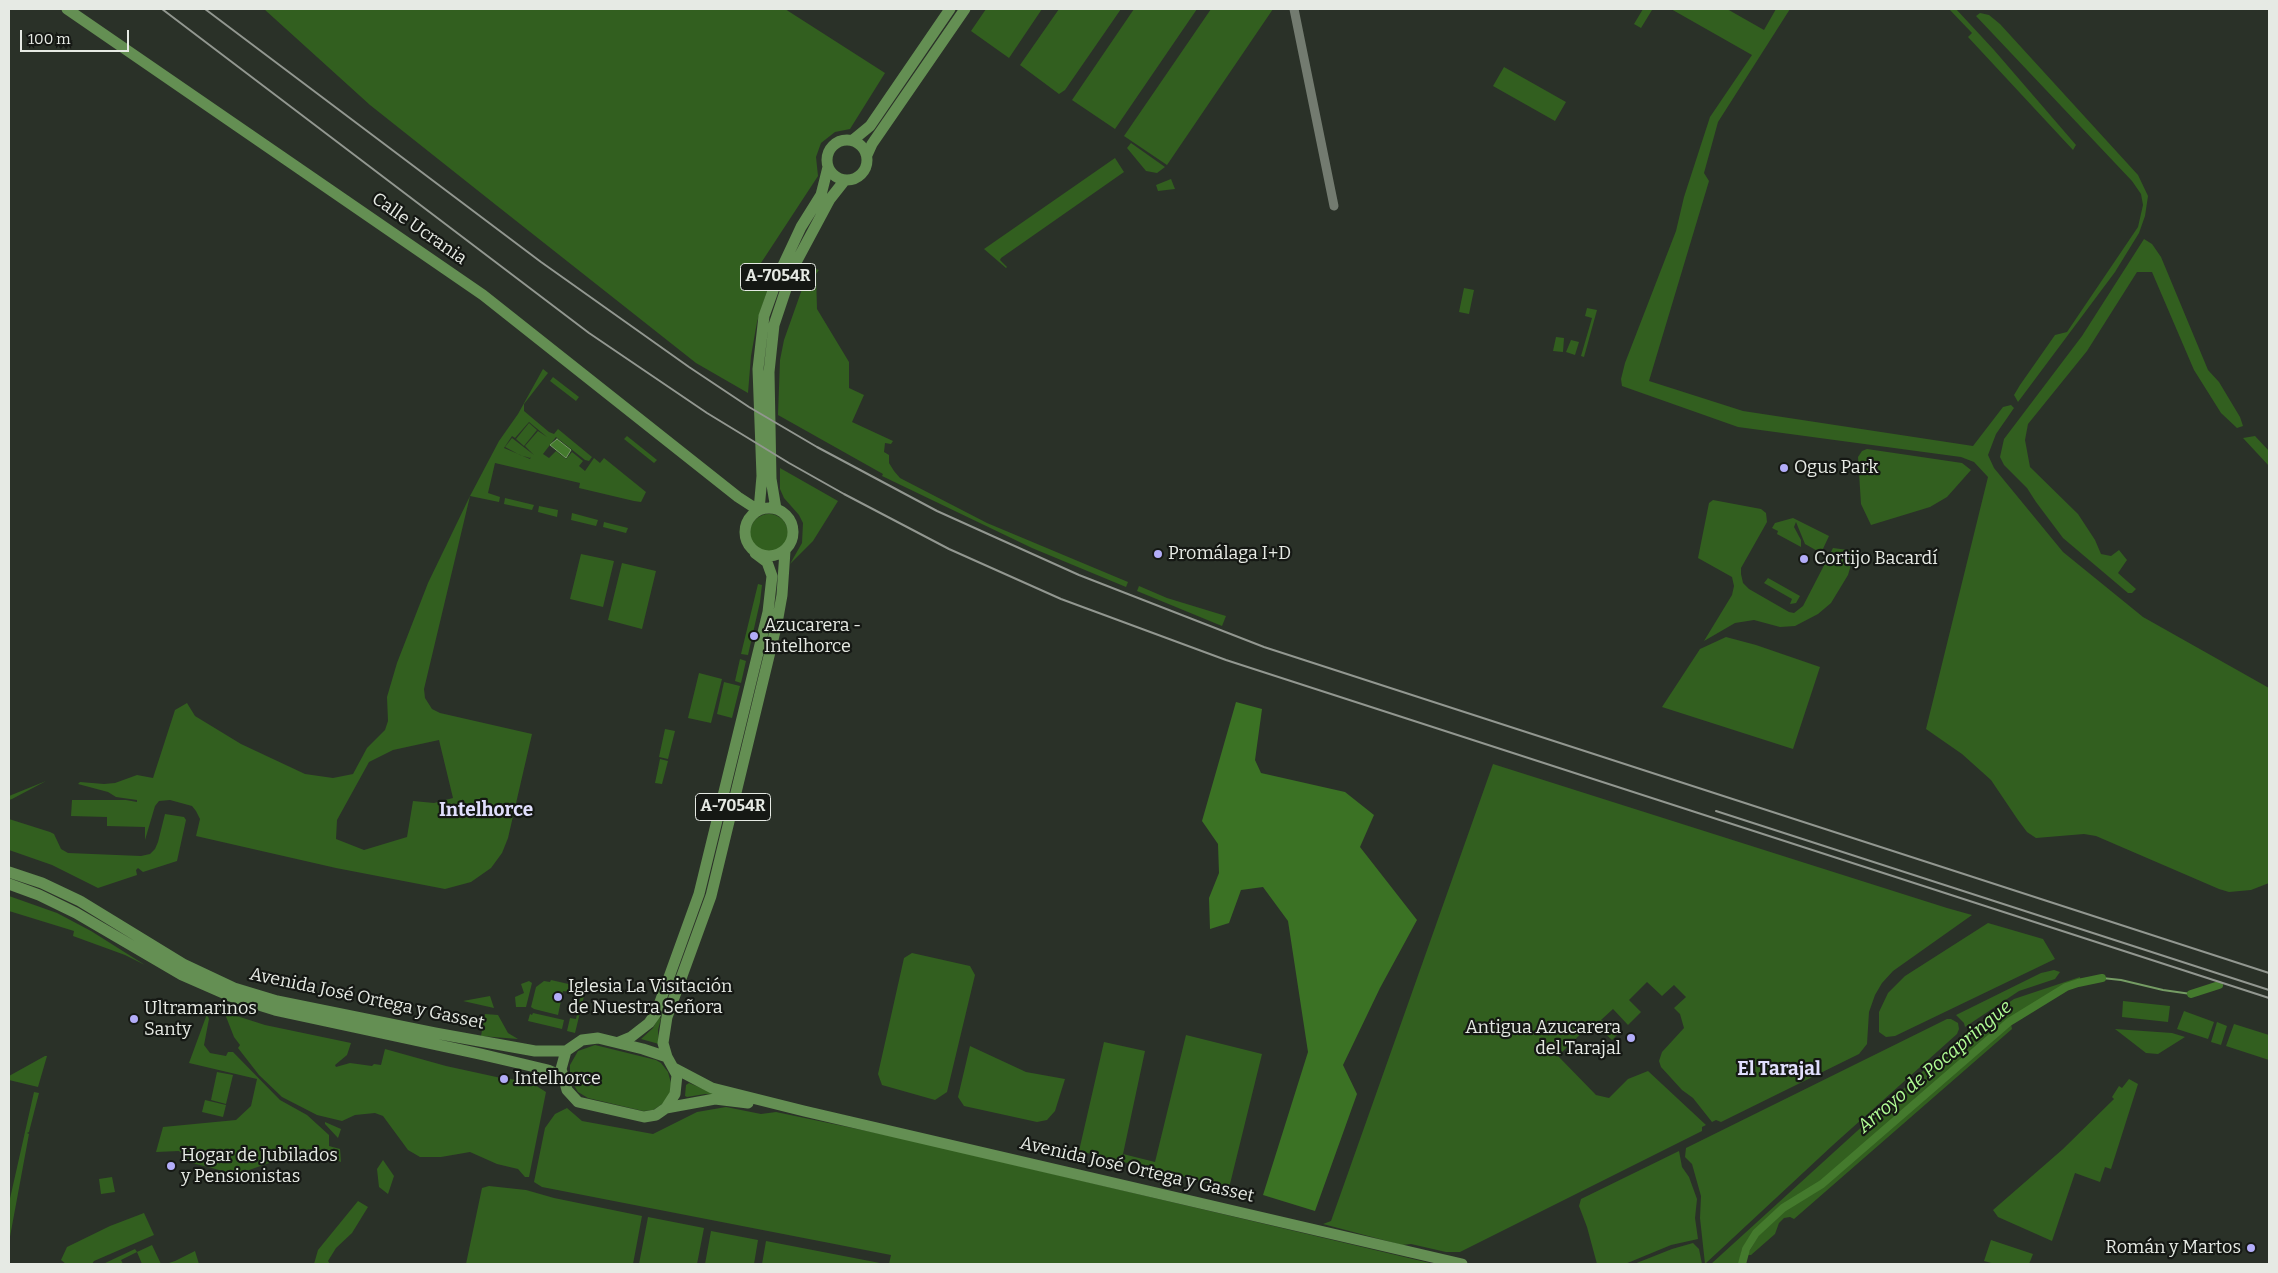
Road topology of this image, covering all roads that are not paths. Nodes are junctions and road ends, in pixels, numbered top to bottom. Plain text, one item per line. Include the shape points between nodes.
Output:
1 (67, 9) edge
2 (950, 9) edge
3 (965, 9) edge
4 (1294, 9) edge
5 (853, 140) junction
6 (866, 155) junction
7 (828, 166) junction
8 (846, 180) junction
9 (1334, 206) dead end
10 (766, 477) junction
11 (738, 497) junction
12 (776, 509) junction
13 (759, 510) junction
14 (746, 523) junction
15 (785, 551) junction
16 (755, 553) junction
17 (9, 872) edge
18 (9, 884) edge
19 (619, 1042) junction
20 (566, 1052) junction
21 (667, 1057) junction
22 (674, 1068) junction
23 (564, 1077) junction
24 (666, 1108) junction
25 (804, 1111) junction
26 (1462, 1264) edge

1 - 11 main road, Calle Ucrania via 483,295
2 - 5 main road, A-7054R via 870,126
3 - 6 main road, A-7054R
4 - 9 street
5 - 6 main road via 862,146
5 - 7 main road, A-7054R via 841,140 830,148
6 - 8 main road, A-7054R via 861,174
7 - 8 main road via 835,176
7 - 10 main road, A-7054R via 821,195 779,274 764,316 758,369
8 - 10 main road, A-7054R via 830,199 793,268 774,326 770,353 771,402
10 - 12 main road, A-7054R
10 - 13 main road, A-7054R
11 - 13 main road, Calle Ucrania
11 - 14 main road
12 - 13 main road
12 - 15 main road, A-7054R via 785,514 794,532
13 - 14 main road
14 - 16 main road, A-7054R via 746,542
15 - 16 main road via 770,557
15 - 21 main road, A-7054R via 777,622 711,896 667,1017 664,1043
16 - 19 main road, A-7054R via 767,562 772,576 768,612 699,894 656,1013 649,1023
17 - 20 main road, Avenida José Ortega y Gasset via 80,901 183,964 234,988 277,1001 444,1034 535,1050
18 - 23 main road, Avenida José Ortega y Gasset via 76,913 182,975 230,996 275,1010 548,1070
19 - 20 main road via 598,1038 582,1040
19 - 21 main road
20 - 23 main road via 561,1069
21 - 22 main road
22 - 24 main road via 677,1075 675,1094
22 - 25 main road, Avenida José Ortega y Gasset via 712,1088
23 - 24 main road via 567,1090 578,1102 644,1117 656,1115
24 - 25 main road, Avenida José Ortega y Gasset via 715,1099
25 - 26 main road, Avenida José Ortega y Gasset

